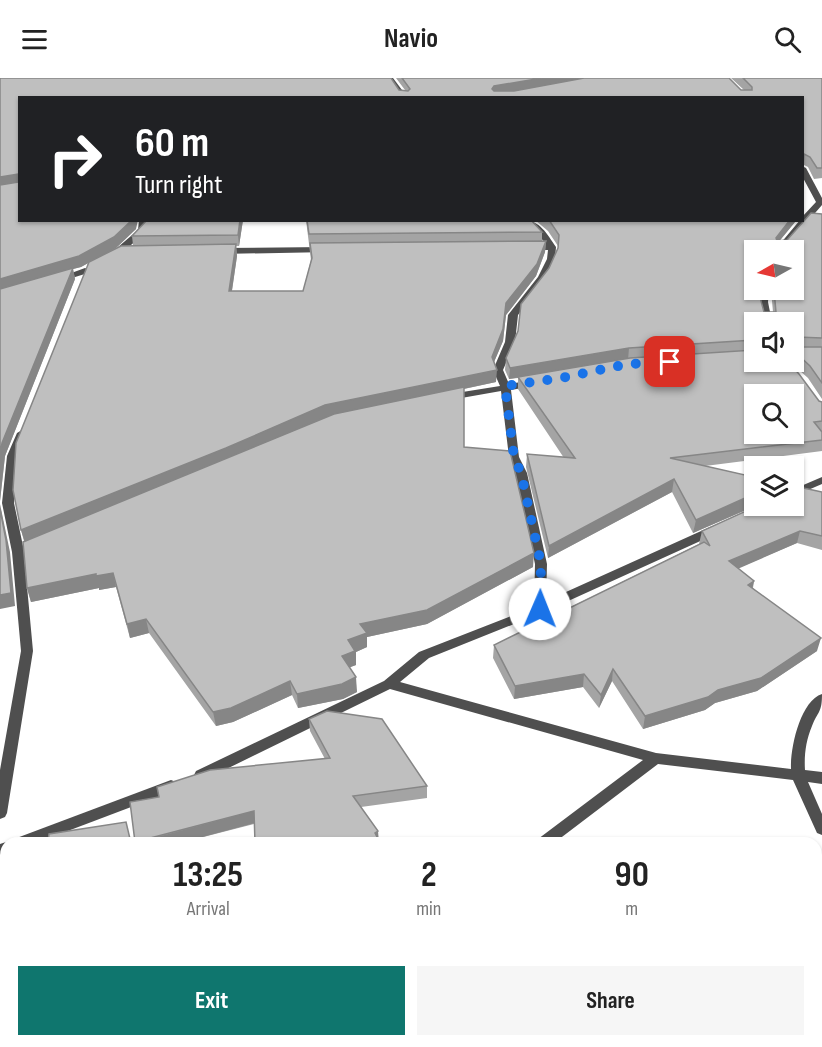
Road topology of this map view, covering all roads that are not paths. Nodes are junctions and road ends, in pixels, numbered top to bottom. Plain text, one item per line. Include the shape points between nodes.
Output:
1 (390, 78) edge
2 (404, 96) edge
3 (804, 172) edge
4 (804, 221) edge
5 (143, 222) edge
6 (530, 222) edge
7 (803, 222) edge
8 (788, 240) edge
9 (517, 247) edge
10 (552, 247) junction
11 (330, 250) edge
12 (213, 251) edge
13 (53, 281) edge
14 (541, 382) edge
15 (505, 386) junction
16 (437, 399) edge
17 (24, 426) edge
18 (822, 480) edge
19 (804, 489) edge
20 (724, 525) edge
21 (50, 539) edge
22 (18, 552) junction
23 (540, 609) junction
24 (389, 684) junction
25 (822, 699) edge
26 (656, 758) junction
27 (799, 777) junction
28 (822, 778) edge
29 (0, 813) edge
30 (822, 829) edge
31 (35, 837) edge
32 (551, 837) edge

1 - 2 street
3 - 4 street via 820,202
5 - 13 street via 142,231 126,252 91,270
6 - 10 street
7 - 8 street
9 - 10 street
10 - 15 street via 542,278 513,315 510,342 498,370
11 - 12 street
14 - 15 street
15 - 16 street
15 - 23 street via 514,457 541,564
17 - 22 street via 12,456 9,503
18 - 19 street
20 - 23 street
21 - 22 street
22 - 29 street via 27,651
23 - 24 street via 424,655
24 - 26 street
24 - 31 street via 215,770
25 - 27 street via 808,715 799,745
26 - 27 street
26 - 32 street
27 - 28 street
27 - 30 street

